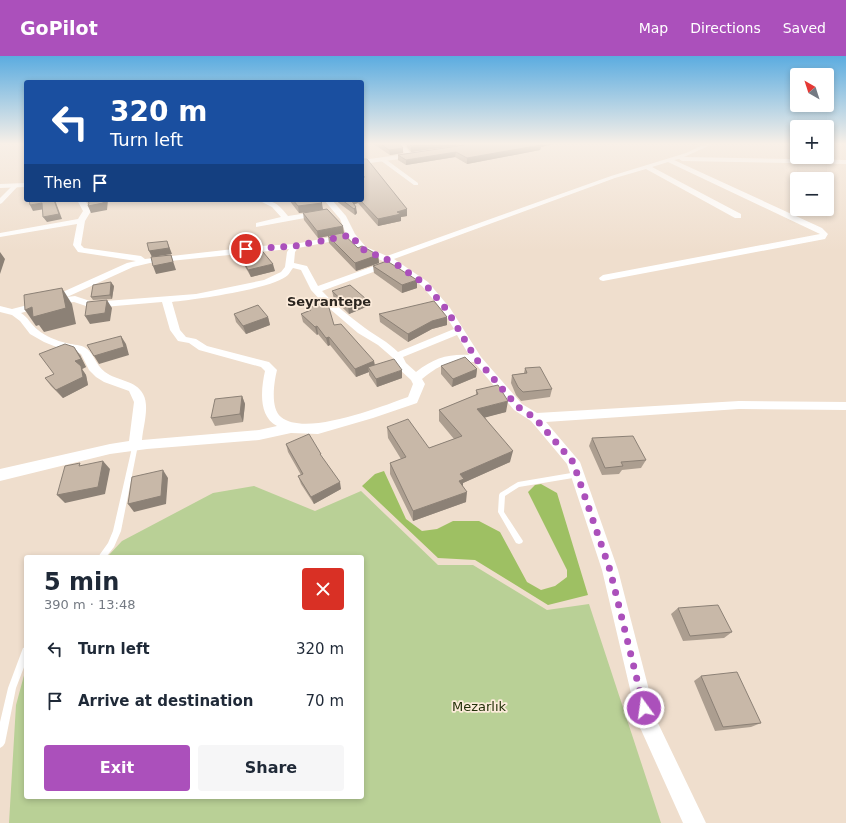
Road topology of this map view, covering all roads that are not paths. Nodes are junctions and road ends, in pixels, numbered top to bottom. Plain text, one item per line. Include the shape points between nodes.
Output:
1 (409, 179) edge
2 (607, 179) edge
3 (670, 179) edge
4 (712, 179) edge
5 (416, 184) dead end
6 (16, 185) junction
7 (24, 185) edge
8 (0, 186) edge
9 (0, 202) edge
10 (82, 202) edge
11 (267, 202) edge
12 (330, 202) edge
13 (337, 211) junction
14 (738, 216) dead end
15 (286, 219) junction
16 (81, 221) junction
17 (259, 225) dead end
18 (0, 235) edge
19 (351, 235) junction
20 (295, 246) junction
21 (150, 260) junction
22 (390, 261) junction
23 (289, 264) junction
24 (602, 278) dead end
25 (316, 290) junction
26 (166, 299) junction
27 (51, 301) junction
28 (0, 309) edge
29 (12, 312) junction
30 (459, 331) junction
31 (397, 356) junction
32 (476, 359) junction
33 (416, 378) junction
34 (846, 406) edge
35 (535, 418) junction
36 (291, 428) junction
37 (135, 445) junction
38 (0, 475) edge
39 (577, 475) junction
40 (519, 541) dead end
41 (103, 555) edge
42 (24, 656) edge
43 (0, 743) edge
44 (694, 823) edge

1 - 5 street
2 - 22 street
3 - 14 street
4 - 24 street via 824,234 822,237 794,243
6 - 7 street
6 - 8 street
6 - 9 street
10 - 16 street via 87,211
11 - 15 street via 275,205
12 - 13 street
13 - 15 street
13 - 19 street
15 - 17 street
16 - 18 street
16 - 21 street via 77,245 80,250
19 - 20 street
19 - 22 street via 362,249
20 - 21 street
20 - 23 street via 290,252
21 - 27 street via 130,265
22 - 25 street
22 - 30 street via 425,284 447,310
23 - 25 street via 304,268
23 - 26 street via 284,274 267,282 196,297
25 - 31 street via 362,331
26 - 27 street via 92,304 75,299
26 - 36 street via 175,330 182,339 192,340 204,348 265,364 271,370 268,383 269,408 276,420
27 - 29 street
28 - 29 street
29 - 37 street via 24,319 34,332 63,346 78,348 84,352 93,367 108,379 133,388 140,402
30 - 31 street
30 - 32 street
31 - 33 street via 402,365
32 - 33 street via 452,358 431,366
32 - 35 street via 518,407
33 - 36 street via 419,384 413,400 318,429
34 - 35 street via 739,405
35 - 39 street via 573,462
36 - 37 street via 259,436
37 - 38 street
37 - 41 lane via 117,531
39 - 40 lane via 518,485 502,495 501,512
39 - 44 street via 610,570 648,723
42 - 43 lane via 12,688

